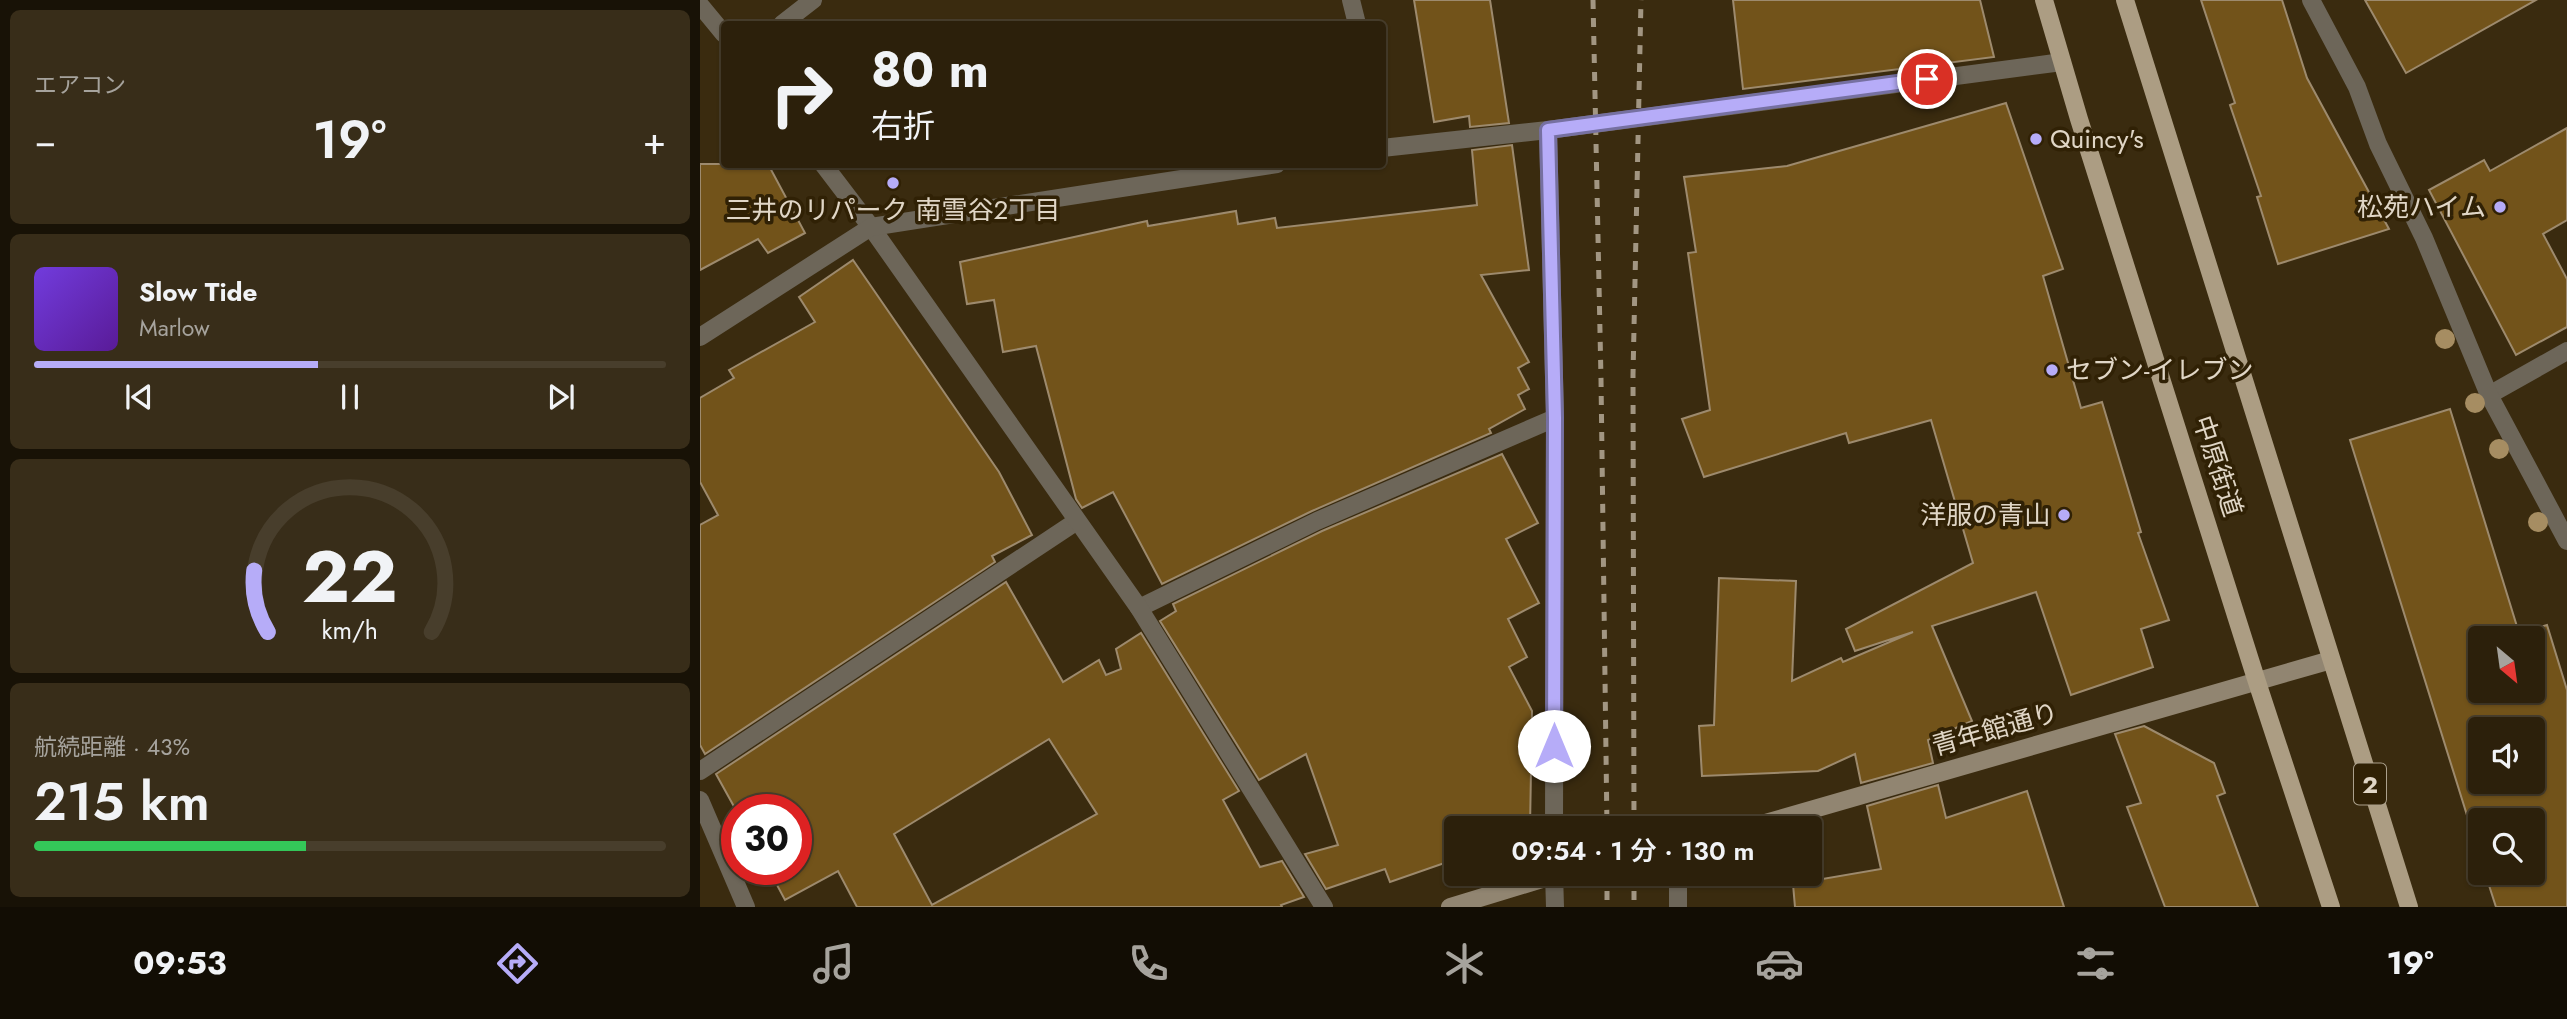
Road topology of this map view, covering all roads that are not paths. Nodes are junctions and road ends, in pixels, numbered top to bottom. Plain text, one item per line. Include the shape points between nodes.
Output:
1 (813, 0) edge
2 (1351, 0) edge
3 (2044, 0) edge
4 (2125, 0) edge
5 (2311, 0) edge
6 (700, 5) edge
7 (786, 21) edge
8 (1356, 21) edge
9 (721, 30) edge
10 (2062, 62) junction
11 (1548, 130) junction
12 (1386, 145) edge
13 (826, 168) edge
14 (1252, 168) edge
15 (870, 228) junction
16 (700, 337) edge
17 (2567, 352) edge
18 (2489, 396) junction
19 (1555, 418) junction
20 (1077, 521) junction
21 (2567, 541) edge
22 (1139, 608) junction
23 (2331, 660) junction
24 (2257, 682) junction
25 (700, 771) edge
26 (700, 800) edge
27 (1554, 816) edge
28 (1790, 816) edge
29 (1517, 886) edge
30 (1556, 886) edge
31 (1678, 886) edge
32 (746, 907) edge
33 (1324, 907) edge
34 (1450, 907) edge
35 (1555, 907) edge
36 (1678, 907) edge
37 (2331, 907) edge
38 (2409, 907) edge

1 - 7 street
2 - 8 street
3 - 10 main road, 中原街道
4 - 23 main road, 中原街道 / 2
5 - 18 street via 2357,87
6 - 9 street
10 - 11 street
10 - 24 main road, 中原街道
11 - 12 street
11 - 19 street
13 - 15 street
14 - 15 street
15 - 16 street
15 - 20 street
17 - 18 street
18 - 21 street
19 - 22 street via 1317,521
19 - 27 street
20 - 22 street
20 - 25 street
22 - 33 street
23 - 24 street, 青年館通り
23 - 38 main road, 中原街道 / 2
24 - 28 street, 青年館通り
24 - 37 main road, 中原街道
26 - 32 street
29 - 34 street
30 - 35 street
31 - 36 street

